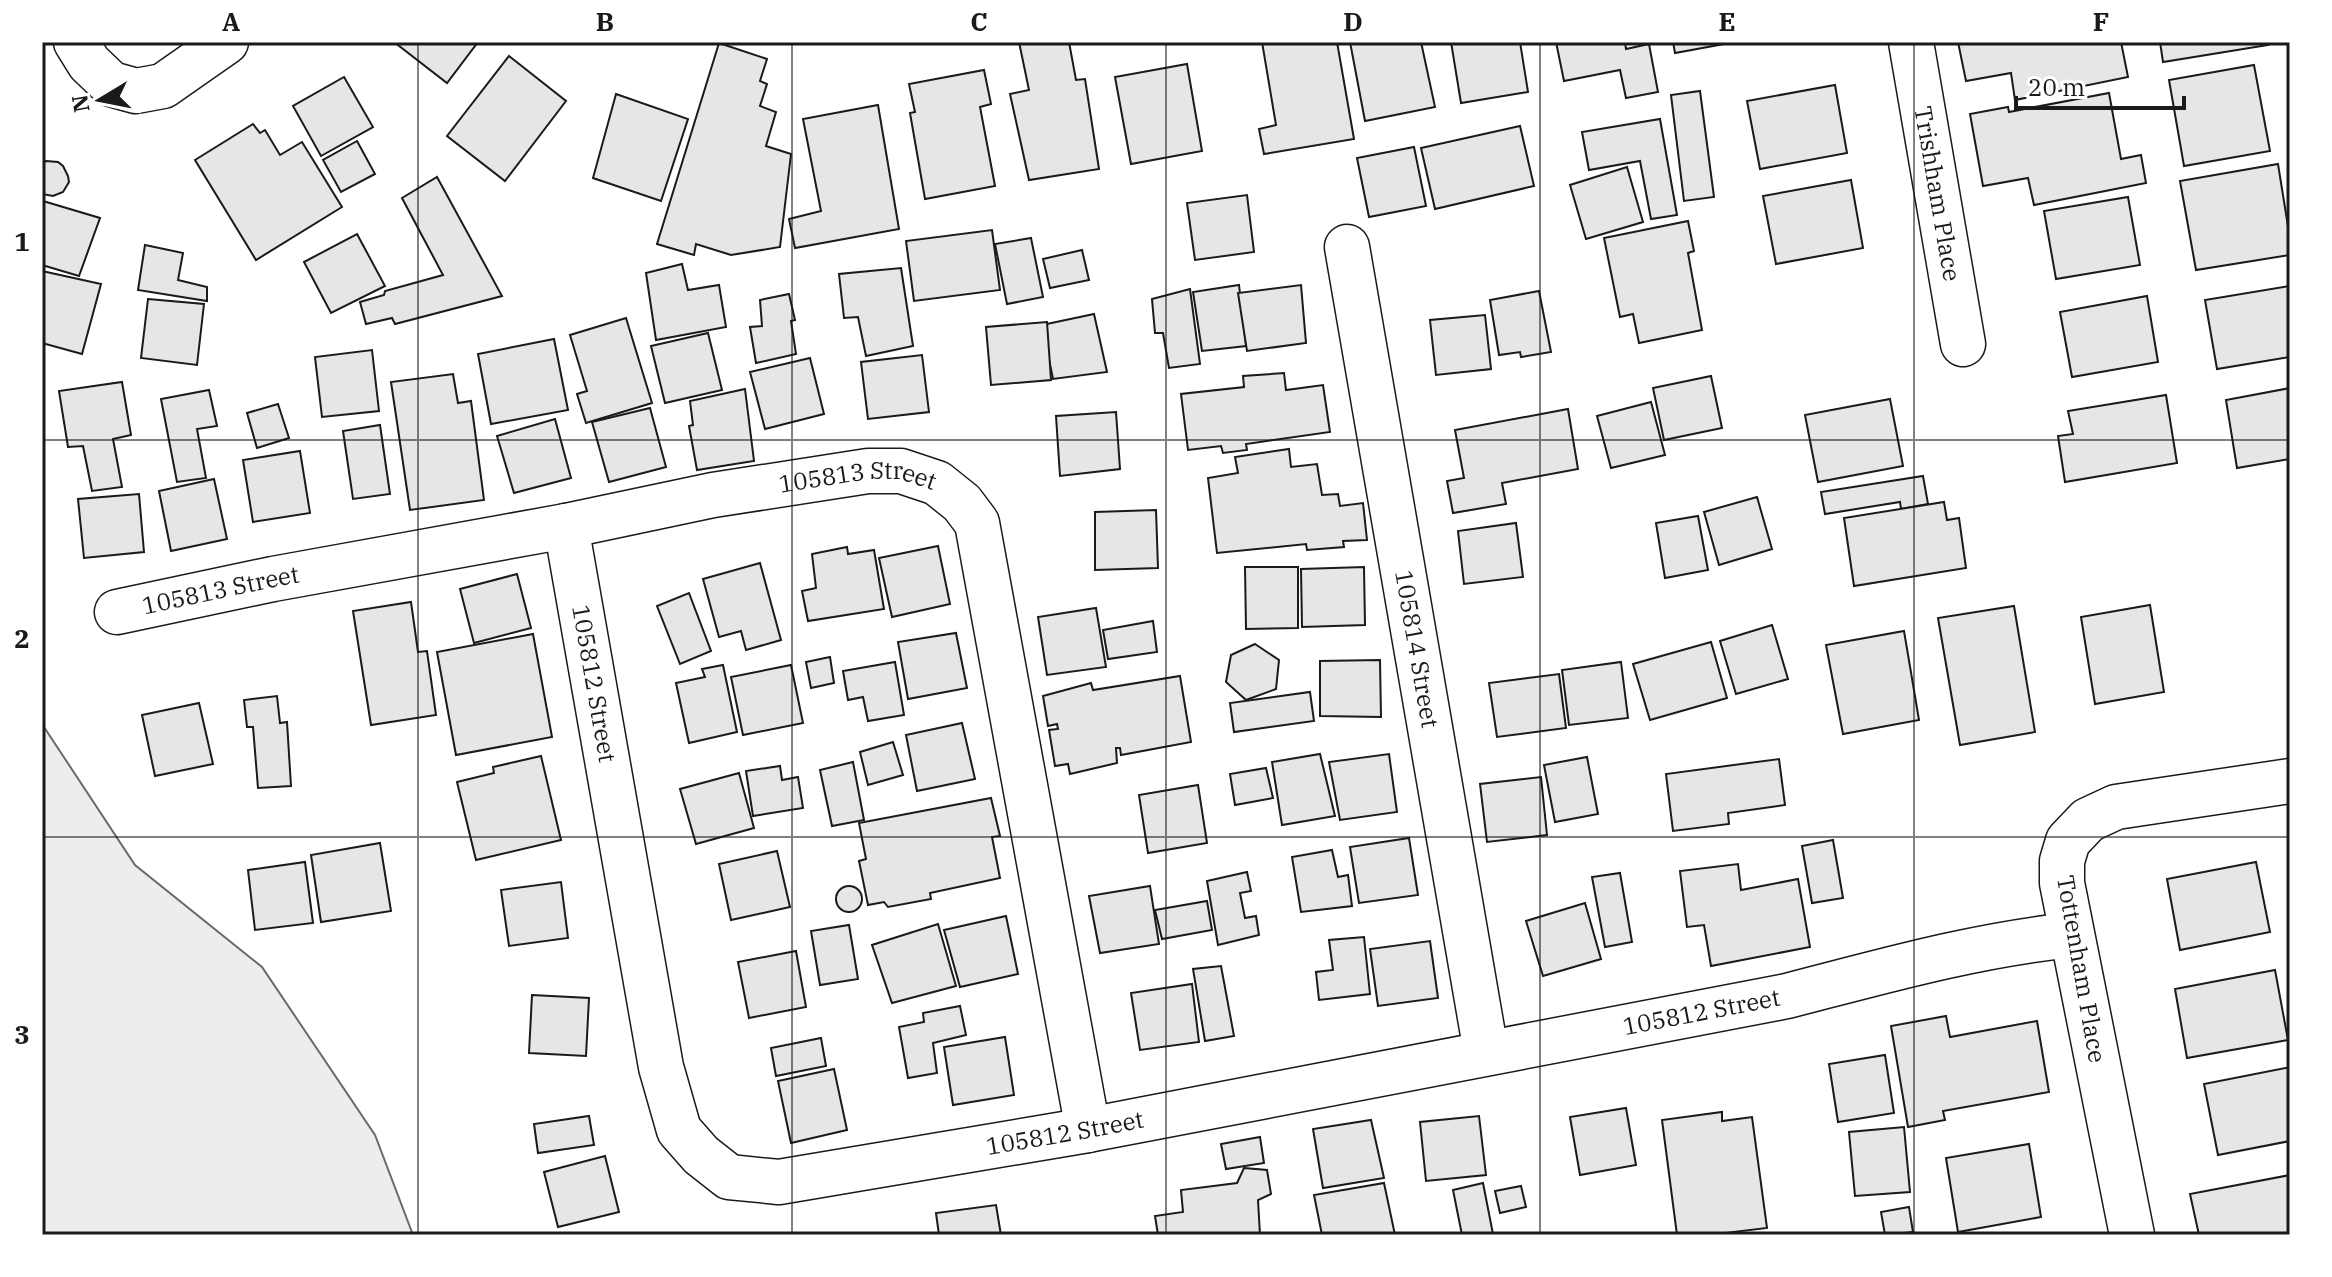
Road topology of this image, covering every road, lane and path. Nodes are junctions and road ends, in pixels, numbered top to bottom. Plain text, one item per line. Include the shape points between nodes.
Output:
1 (76, 42) edge
2 (226, 42) edge
3 (1911, 42) edge
4 (1347, 247) dead end
5 (1963, 344) dead end
6 (566, 526) junction
7 (117, 612) dead end
8 (2290, 781) edge
9 (2071, 935) junction
10 (1486, 1052) junction
11 (1088, 1130) junction
12 (2132, 1235) edge

1 - 2 street via 111,84 136,91 163,86
3 - 5 street, Trishham Place
4 - 10 street, 105814 Street
6 - 7 street, 105813 Street
6 - 11 street, 105812 Street via 661,1067 679,1130 729,1177 779,1182
6 - 11 street, 105813 Street via 713,495 868,471 901,471 937,483 962,503 977,523
8 - 9 street, Tottenham Place via 2116,807 2088,820 2068,841 2062,861
9 - 10 street, 105812 Street via 2019,940 1787,996
9 - 12 street, Tottenham Place
10 - 11 street, 105812 Street

